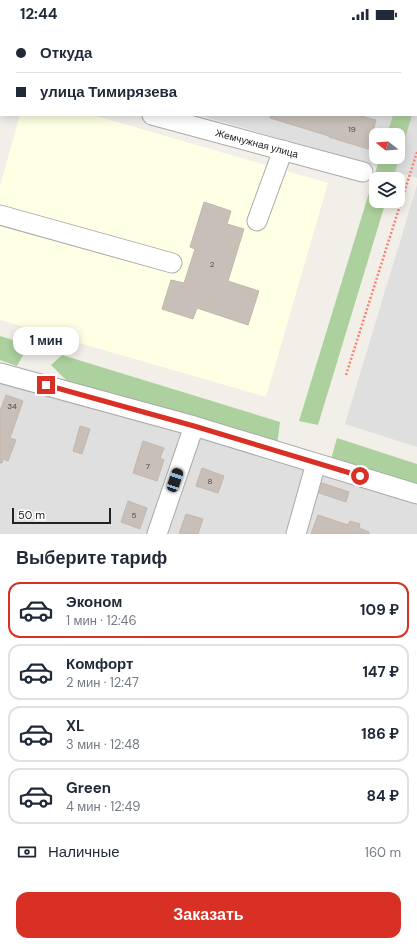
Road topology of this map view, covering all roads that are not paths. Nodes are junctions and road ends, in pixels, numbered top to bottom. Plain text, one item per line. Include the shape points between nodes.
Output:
1 (156, 116) edge
2 (283, 150) junction
3 (363, 172) dead end
4 (0, 215) edge
5 (257, 222) dead end
6 (172, 263) dead end
7 (0, 372) edge
8 (194, 426) junction
9 (316, 463) junction
10 (417, 494) edge
11 (157, 534) edge
12 (296, 534) edge

1 - 2 street, Жемчужная улица
2 - 3 street, Жемчужная улица
2 - 5 street
4 - 6 street
7 - 8 street
8 - 9 street
8 - 11 street
9 - 10 street
9 - 12 street

